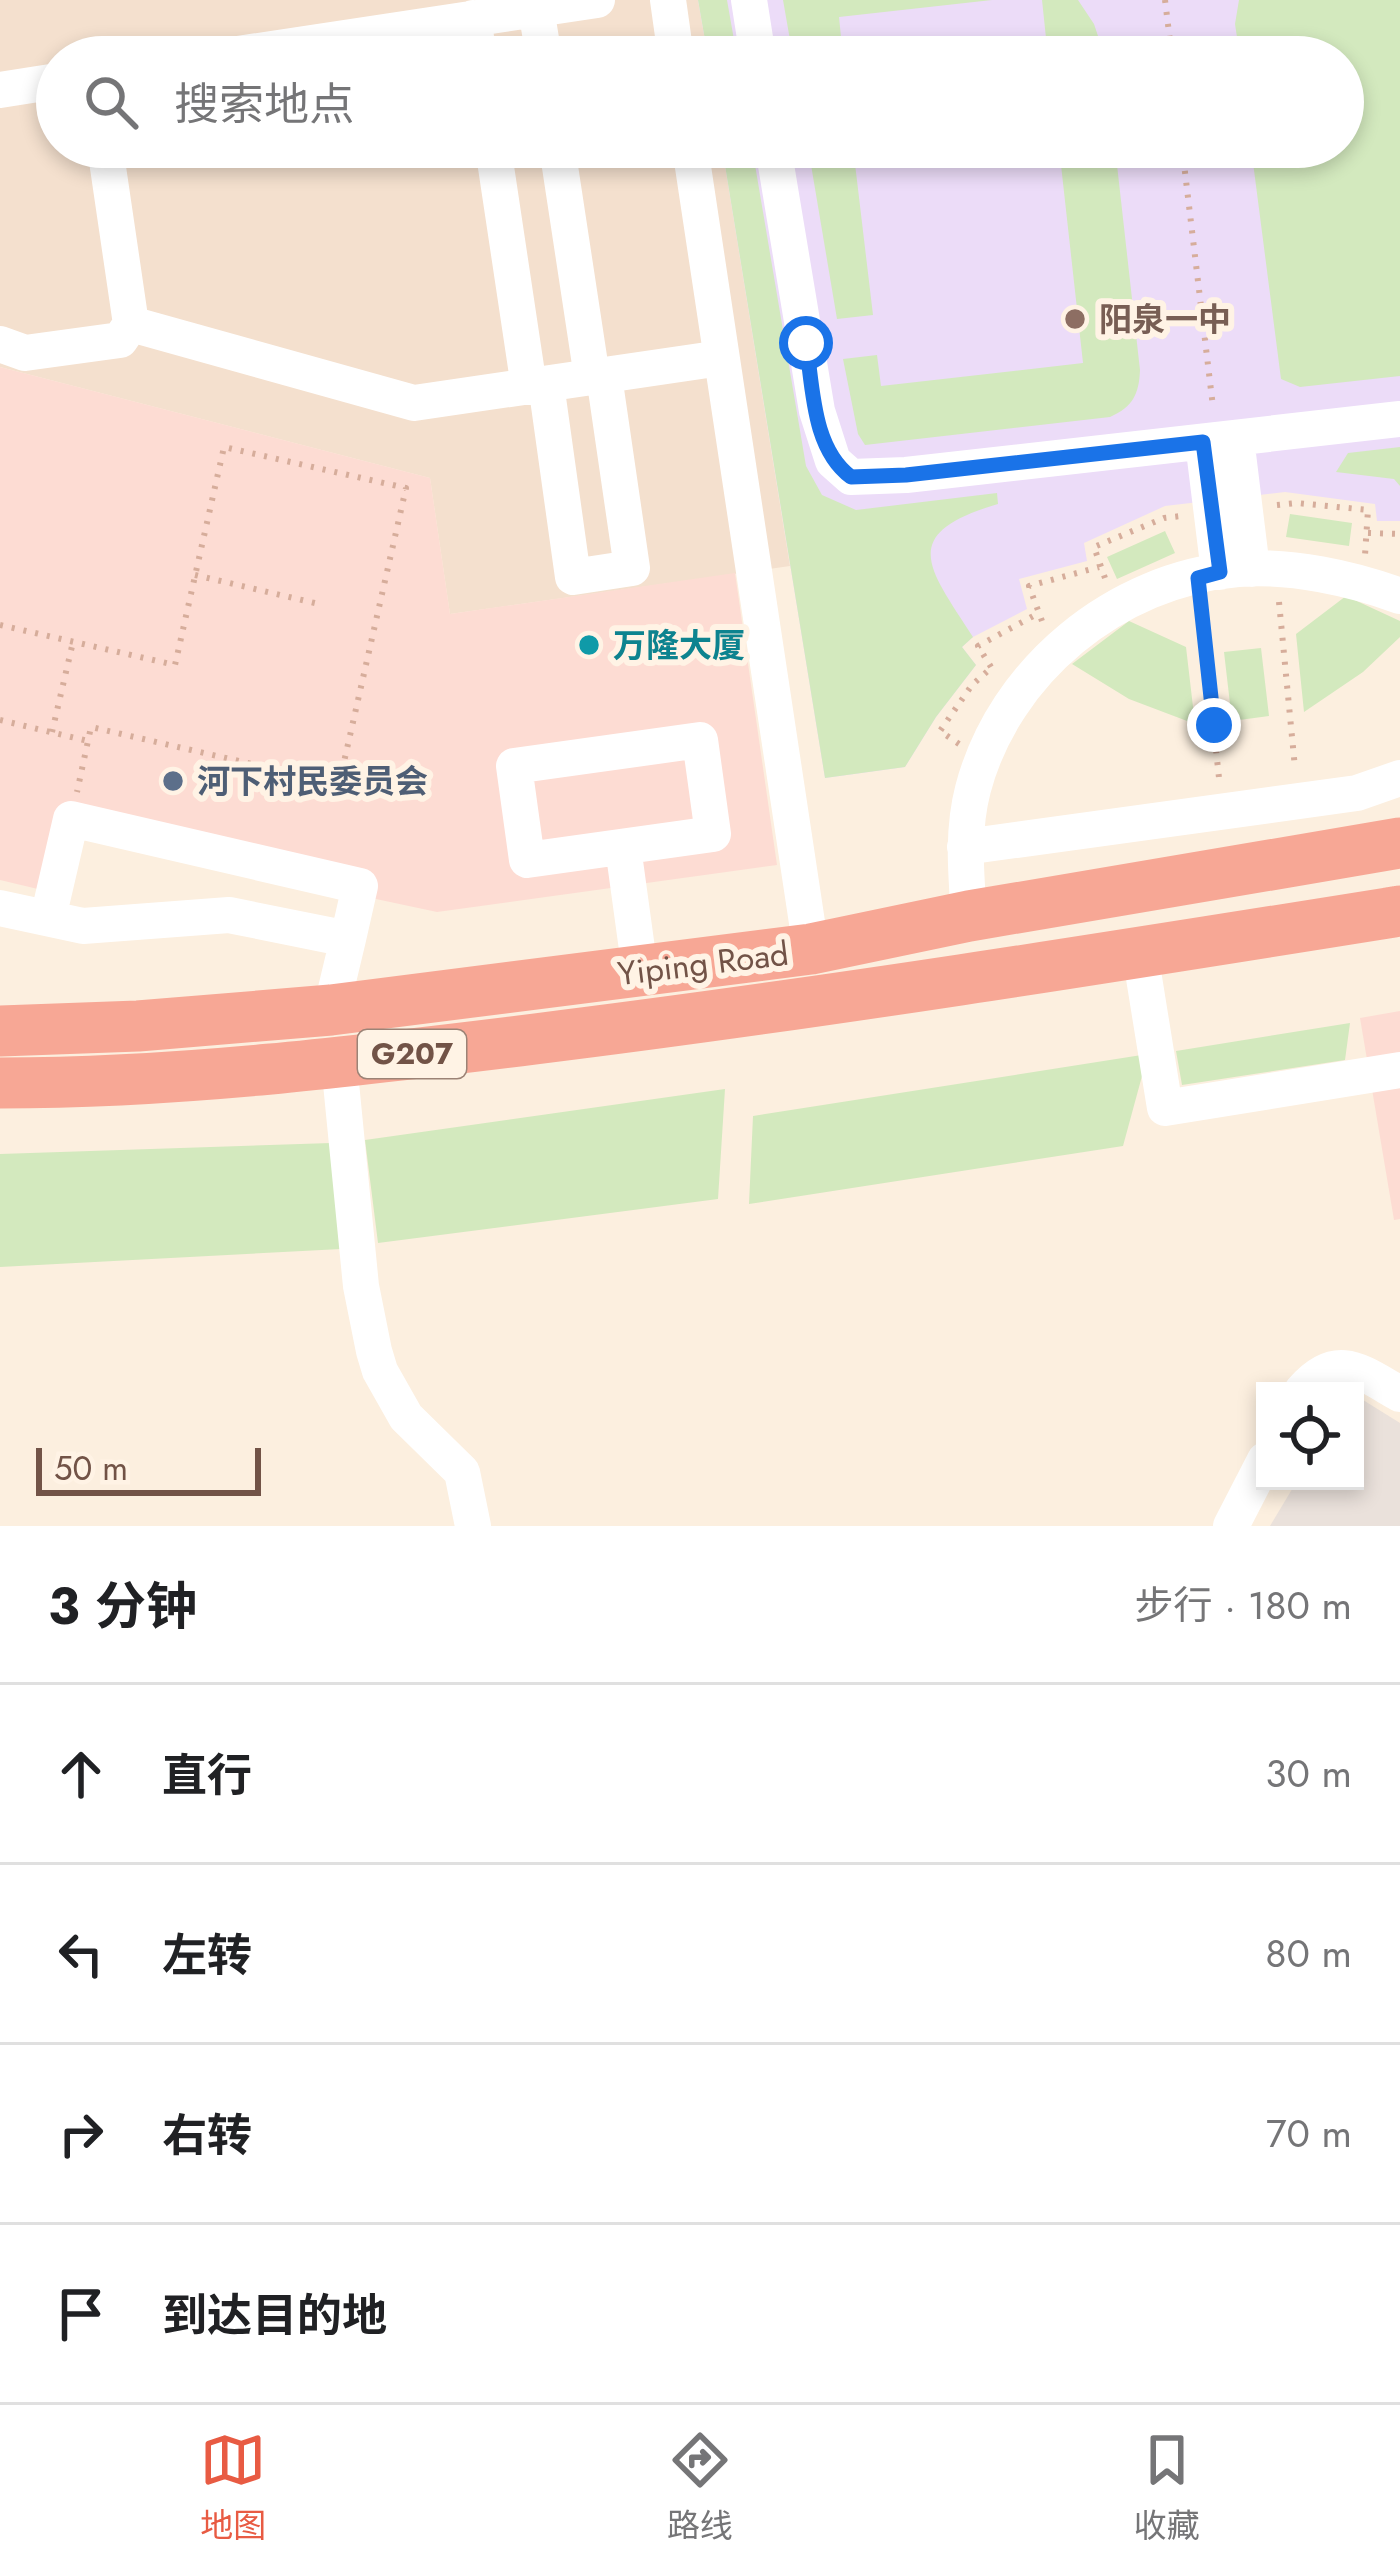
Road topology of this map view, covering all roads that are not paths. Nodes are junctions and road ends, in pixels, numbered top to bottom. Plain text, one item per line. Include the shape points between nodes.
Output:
1 (597, 0) edge
2 (668, 0) edge
3 (749, 0) edge
4 (536, 9) junction
5 (473, 18) junction
6 (355, 36) edge
7 (476, 36) edge
8 (540, 36) edge
9 (673, 36) edge
10 (755, 36) edge
11 (36, 84) edge
12 (0, 90) edge
13 (107, 168) edge
14 (497, 168) edge
15 (561, 168) edge
16 (693, 168) edge
17 (776, 168) edge
18 (131, 324) junction
19 (0, 344) edge
20 (722, 358) junction
21 (598, 376) junction
22 (537, 386) junction
23 (1400, 419) edge
24 (1219, 440) junction
25 (1223, 573) junction
26 (1400, 596) edge
27 (1400, 778) edge
28 (1400, 843) edge
29 (622, 847) junction
30 (964, 847) junction
31 (0, 908) edge
32 (1400, 911) edge
33 (969, 916) junction
34 (48, 918) junction
35 (348, 939) junction
36 (811, 949) junction
37 (1140, 952) junction
38 (640, 971) junction
39 (331, 1010) junction
40 (0, 1031) edge
41 (339, 1063) junction
42 (1400, 1070) edge
43 (0, 1084) edge
44 (1310, 1382) edge
45 (1400, 1394) edge
46 (1256, 1477) edge
47 (473, 1526) edge
48 (1231, 1526) edge

1 - 4 street
2 - 9 street
3 - 10 street
4 - 5 street
4 - 8 street
5 - 6 street
5 - 7 street
11 - 12 street
13 - 18 street
14 - 22 street
15 - 21 street
16 - 20 street
17 - 24 street via 817,411 833,461 851,477
18 - 19 street via 120,340 25,353
18 - 22 street via 414,403
20 - 21 street
20 - 36 street
21 - 22 street
21 - 22 street via 632,568 573,577
23 - 24 street
24 - 25 street
25 - 26 street via 1345,580
25 - 30 street via 1146,594 1004,681
27 - 30 street via 1358,794
28 - 33 highway, Yiping Road / G207
29 - 29 street via 713,834 700,740 514,766 527,860
29 - 38 street
30 - 33 street
31 - 34 street
32 - 37 highway, Yiping Road / G207
33 - 36 highway, Yiping Road / G207
34 - 35 street via 83,926 230,915
34 - 35 street via 71,819 360,886
35 - 39 street
36 - 38 highway, Yiping Road / G207
37 - 41 highway, Yiping Road / G207 via 822,1003
37 - 42 street via 1165,1108
38 - 39 highway, Yiping Road / G207
39 - 40 highway, Yiping Road / G207
41 - 43 highway, Yiping Road / G207
41 - 47 street via 374,1351 406,1417 462,1472
44 - 45 street via 1340,1366
46 - 48 street

